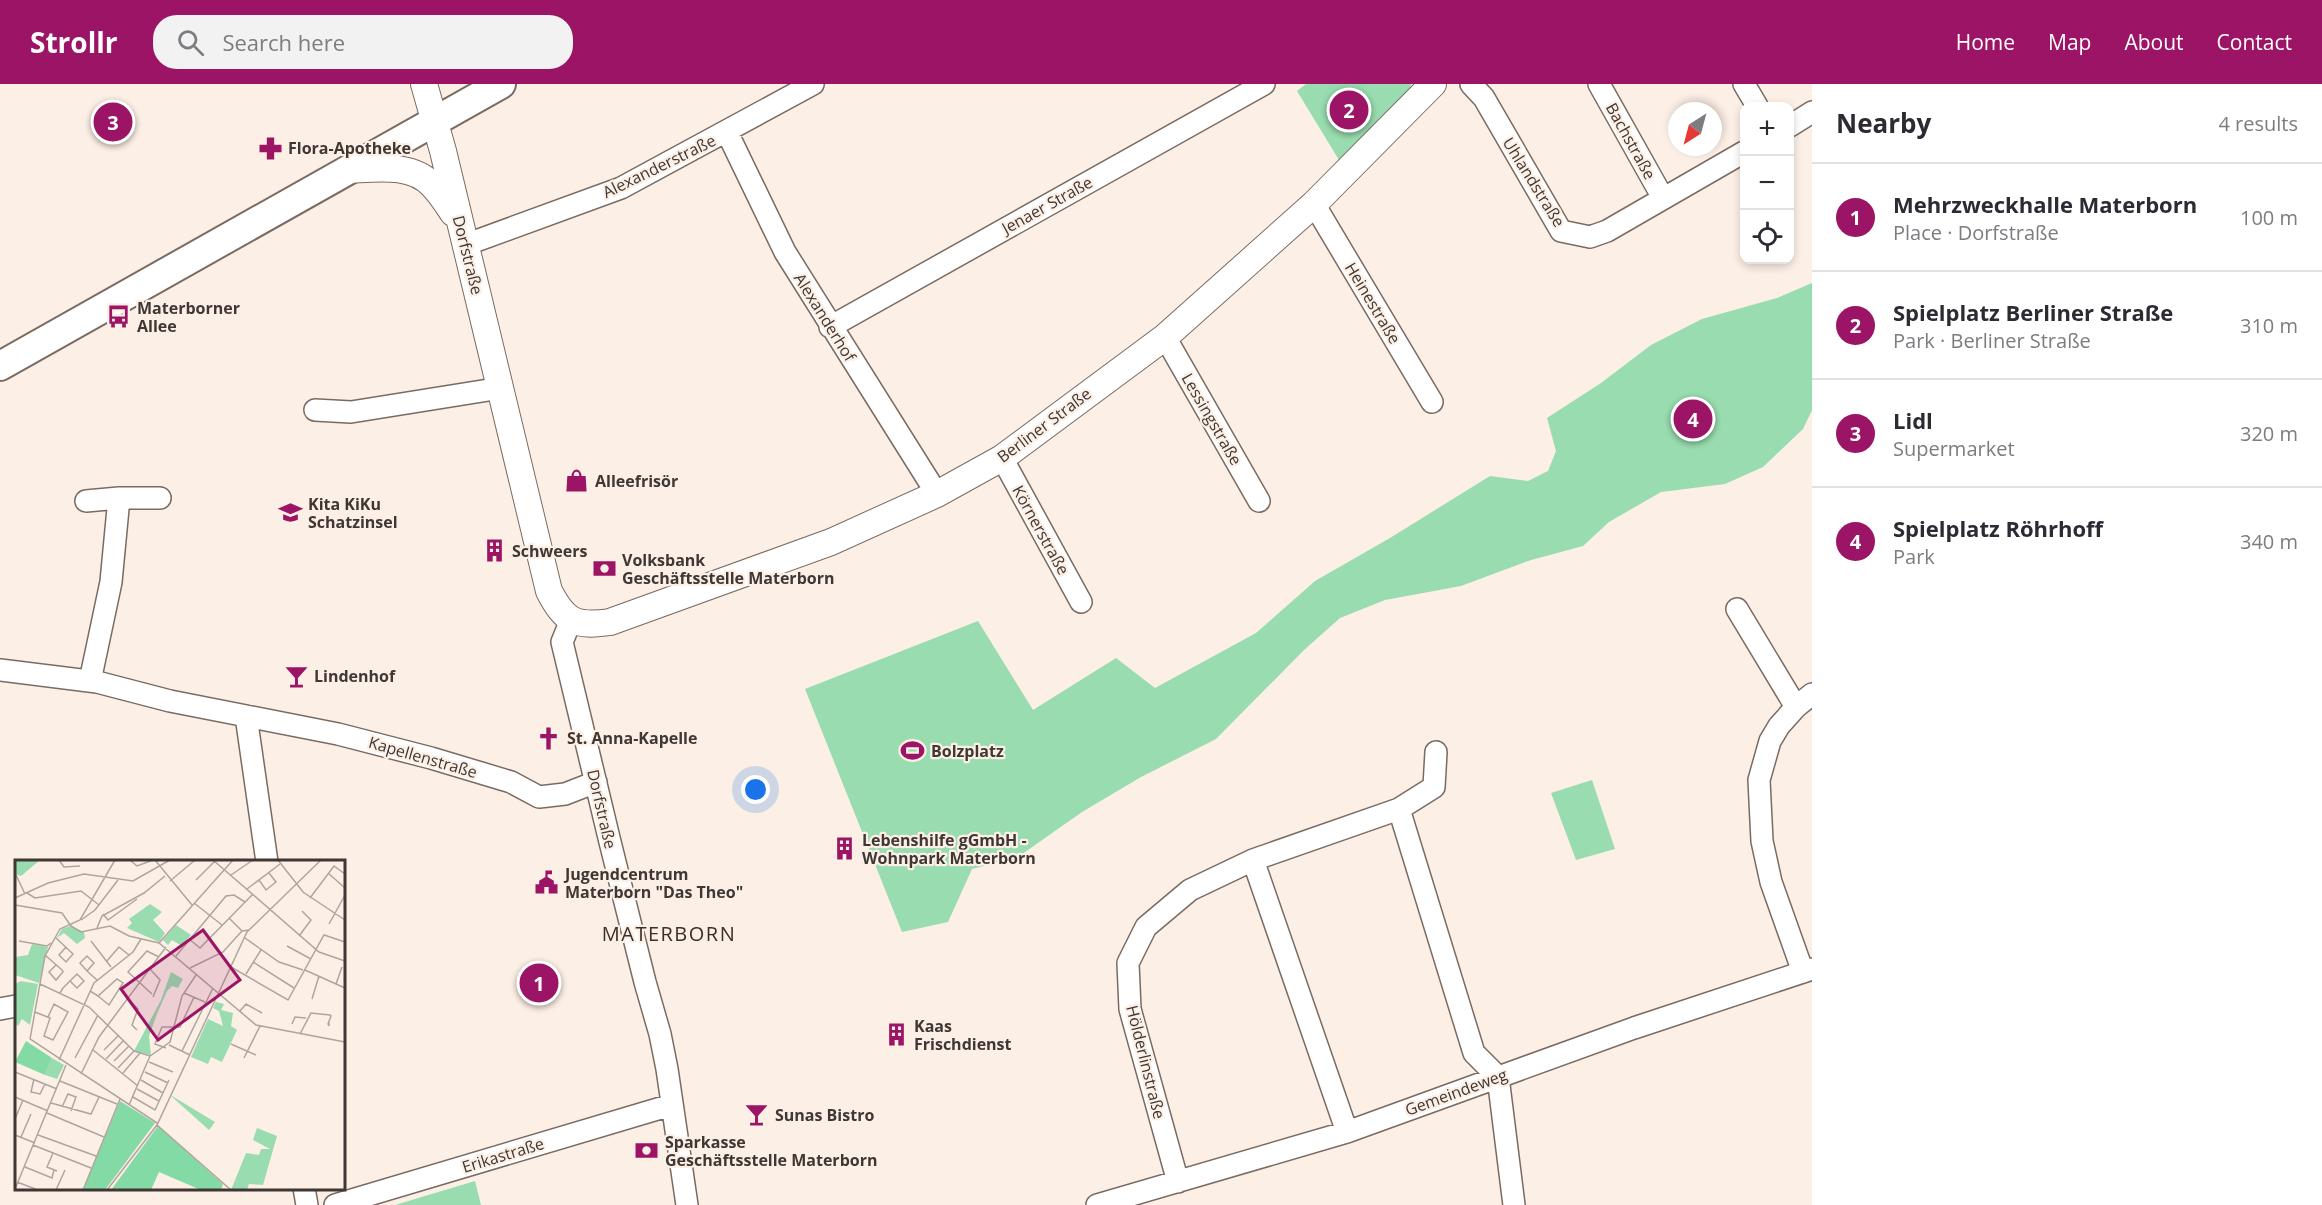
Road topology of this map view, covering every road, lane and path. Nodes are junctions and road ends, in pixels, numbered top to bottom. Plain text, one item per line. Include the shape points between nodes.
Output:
1 (424, 84) edge
2 (501, 84) edge
3 (813, 84) edge
4 (1264, 84) edge
5 (1433, 84) edge
6 (1470, 84) edge
7 (1599, 84) edge
8 (1744, 84) edge
9 (1755, 102) edge
10 (1812, 112) edge
11 (434, 122) junction
12 (1794, 123) edge
13 (727, 132) junction
14 (1740, 154) edge
15 (345, 171) junction
16 (1663, 198) junction
17 (1314, 204) junction
18 (462, 233) junction
19 (830, 327) junction
20 (1165, 337) junction
21 (0, 366) edge
22 (501, 388) junction
23 (1432, 402) dead end
24 (315, 410) dead end
25 (1002, 458) junction
26 (937, 494) junction
27 (119, 498) junction
28 (160, 498) dead end
29 (86, 501) dead end
30 (1259, 501) dead end
31 (1081, 602) dead end
32 (1737, 609) dead end
33 (571, 620) junction
34 (0, 670) edge
35 (90, 681) junction
36 (1804, 700) edge
37 (246, 716) junction
38 (1436, 752) dead end
39 (596, 782) junction
40 (1399, 809) junction
41 (267, 860) edge
42 (1253, 860) junction
43 (1808, 971) edge
44 (15, 1006) edge
45 (0, 1009) edge
46 (1498, 1077) junction
47 (671, 1105) junction
48 (1347, 1132) junction
49 (1178, 1182) junction
50 (304, 1190) edge
51 (307, 1205) edge
52 (335, 1205) edge
53 (687, 1205) edge
54 (1097, 1205) edge
55 (1514, 1205) edge

1 - 11 street, Dorfstraße
2 - 11 main road
3 - 13 street, Alexanderstraße
4 - 19 street, Jenaer Straße
5 - 17 street, Berliner Straße
6 - 16 street, Uhlandstraße via 1484,98 1561,231 1590,237
7 - 16 street, Bachstraße
8 - 9 street
10 - 12 street
11 - 15 main road
11 - 18 street, Dorfstraße
13 - 18 street, Alexanderstraße via 621,188
13 - 19 street, Alexanderhof via 785,252
14 - 16 street, Uhlandstraße
15 - 18 street via 389,168 416,174 432,184
15 - 21 main road
17 - 20 street, Berliner Straße
17 - 23 street, Heinestraße
18 - 22 street, Dorfstraße
19 - 26 street, Alexanderhof
20 - 25 street, Berliner Straße
20 - 30 street, Lessingstraße
22 - 24 street via 351,412
22 - 33 street, Dorfstraße via 549,591 558,609
25 - 26 street, Berliner Straße
25 - 31 street, Körnerstraße
26 - 33 street, Berliner Straße via 831,542 610,622 588,625
27 - 28 street
27 - 29 street
27 - 35 street via 111,582
32 - 36 street
33 - 39 street, Dorfstraße via 562,642
34 - 35 street, Kapellenstraße
35 - 37 street, Kapellenstraße
36 - 43 street via 1770,741 1759,780 1759,806 1771,882
37 - 39 street, Kapellenstraße via 431,758 510,782 539,797 565,794
37 - 41 street
38 - 40 street, Hölderlinstraße via 1434,787
39 - 47 street, Dorfstraße via 660,1034
40 - 42 street, Hölderlinstraße
40 - 46 street via 1474,1053
42 - 48 street
42 - 49 street, Hölderlinstraße via 1190,890 1146,927 1128,963 1130,1009
43 - 46 street, Gemeindeweg
44 - 45 street
46 - 48 street, Gemeindeweg
46 - 55 street
47 - 52 street, Erikastraße
47 - 53 street, Dorfstraße
48 - 49 street, Gemeindeweg
49 - 54 street, Gemeindeweg
50 - 51 street

